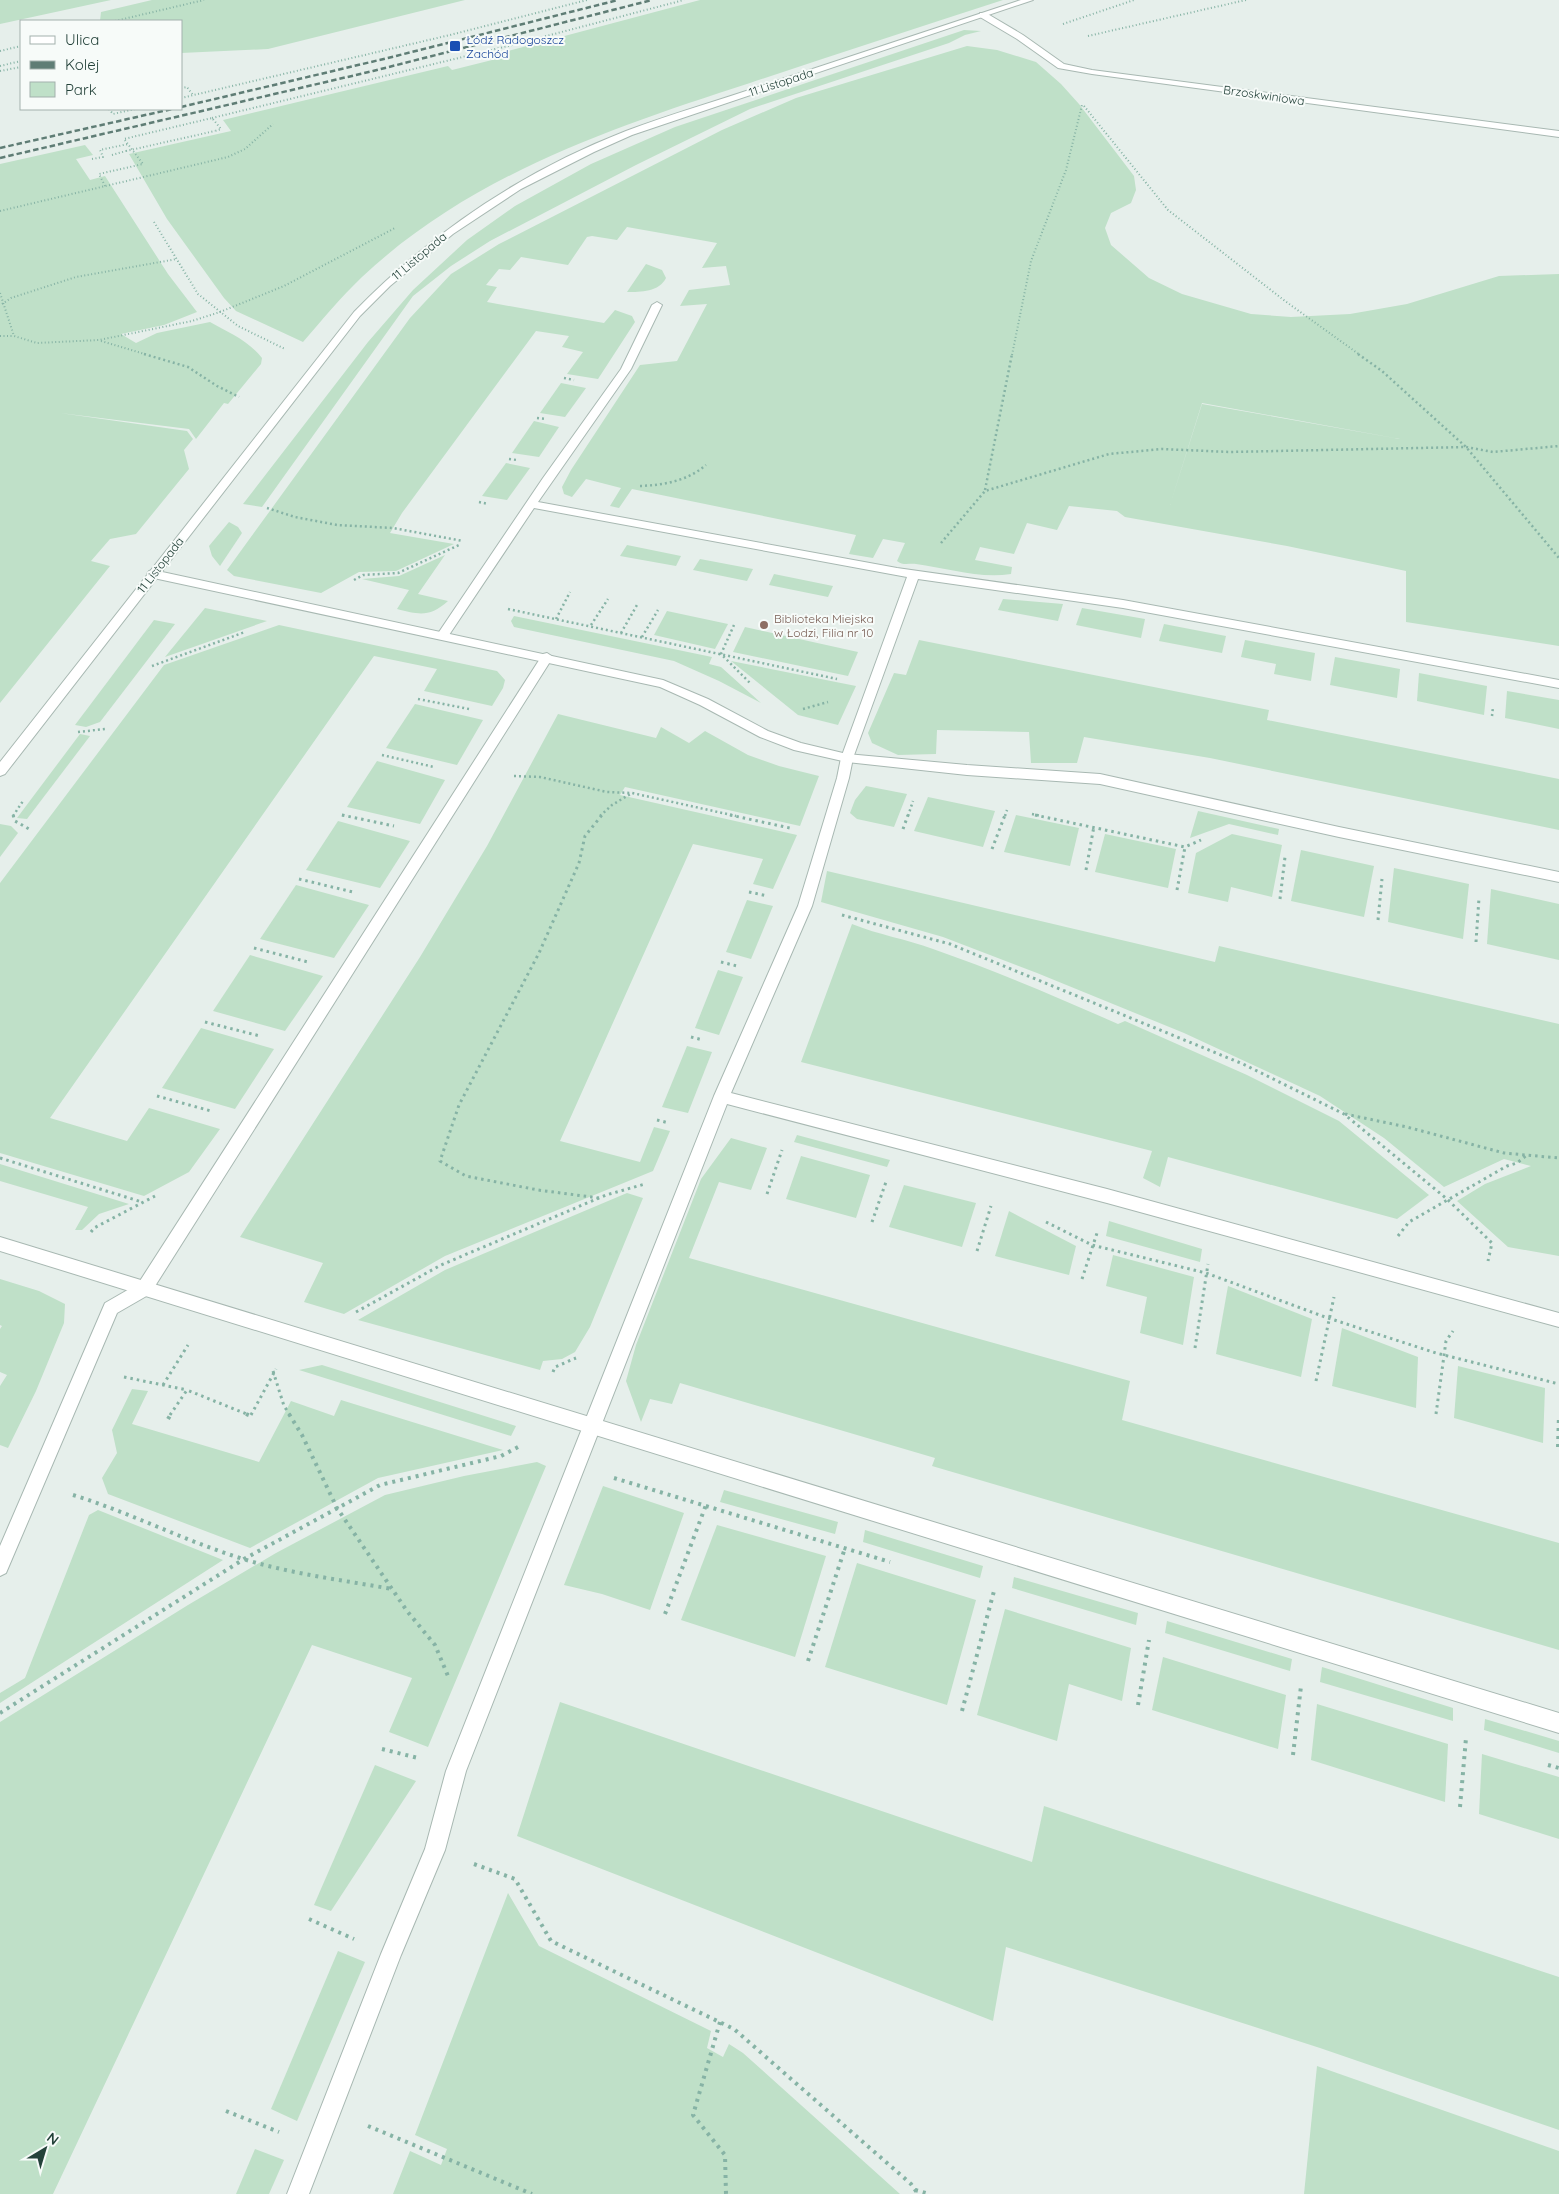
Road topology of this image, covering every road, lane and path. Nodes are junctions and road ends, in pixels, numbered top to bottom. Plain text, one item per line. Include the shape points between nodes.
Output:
1 (204, 0) edge
2 (588, 0) edge
3 (684, 0) edge
4 (1029, 0) edge
5 (1134, 0) edge
6 (1246, 0) edge
7 (983, 15) junction
8 (119, 20) edge
9 (1020, 37) junction
10 (20, 46) edge
11 (1040, 50) junction
12 (0, 51) edge
13 (20, 61) edge
14 (0, 66) edge
15 (20, 66) edge
16 (0, 71) edge
17 (182, 88) edge
18 (193, 95) junction
19 (182, 98) edge
20 (110, 110) edge
21 (131, 110) edge
22 (212, 118) junction
23 (273, 124) dead end
24 (1559, 134) edge
25 (128, 144) junction
26 (112, 155) dead end
27 (92, 159) dead end
28 (105, 186) junction
29 (0, 211) edge
30 (154, 222) dead end
31 (395, 228) dead end
32 (177, 258) junction
33 (0, 292) edge
34 (2, 304) junction
35 (657, 305) dead end
36 (220, 312) junction
37 (0, 336) edge
38 (14, 336) junction
39 (99, 340) junction
40 (323, 358) junction
41 (564, 378) dead end
42 (583, 382) dead end
43 (239, 397) dead end
44 (1559, 446) edge
45 (1466, 447) junction
46 (985, 491) junction
47 (532, 504) junction
48 (267, 508) dead end
49 (1559, 558) edge
50 (153, 574) junction
51 (914, 574) junction
52 (570, 592) dead end
53 (608, 599) dead end
54 (637, 605) dead end
55 (307, 606) junction
56 (508, 609) dead end
57 (658, 610) dead end
58 (556, 619) junction
59 (591, 625) dead end
60 (734, 625) dead end
61 (621, 633) junction
62 (443, 635) junction
63 (642, 638) junction
64 (721, 654) junction
65 (547, 657) junction
66 (725, 660) dead end
67 (152, 666) dead end
68 (841, 680) dead end
69 (1559, 684) edge
70 (418, 699) dead end
71 (473, 710) dead end
72 (382, 755) dead end
73 (847, 758) junction
74 (1, 770) edge
75 (474, 773) junction
76 (632, 793) junction
77 (914, 798) dead end
78 (342, 815) dead end
79 (1094, 826) dead end
80 (400, 827) dead end
81 (793, 829) dead end
82 (904, 829) dead end
83 (1385, 842) junction
84 (1185, 847) dead end
85 (1480, 861) junction
86 (1086, 870) dead end
87 (1559, 877) edge
88 (300, 879) dead end
89 (1177, 890) dead end
90 (750, 892) dead end
91 (360, 894) dead end
92 (805, 906) junction
93 (1378, 920) dead end
94 (1476, 942) dead end
95 (254, 948) dead end
96 (316, 964) dead end
97 (206, 1022) dead end
98 (263, 1037) dead end
99 (157, 1096) dead end
100 (721, 1096) junction
101 (214, 1112) dead end
102 (1344, 1114) junction
103 (657, 1120) dead end
104 (709, 1126) junction
105 (898, 1142) junction
106 (775, 1145) dead end
107 (0, 1158) edge
108 (1559, 1158) edge
109 (1002, 1170) junction
110 (646, 1184) dead end
111 (159, 1194) dead end
112 (767, 1194) dead end
113 (1107, 1196) junction
114 (599, 1198) junction
115 (142, 1202) junction
116 (1044, 1221) dead end
117 (872, 1222) dead end
118 (1217, 1226) junction
119 (0, 1244) edge
120 (1092, 1245) junction
121 (977, 1251) dead end
122 (67, 1265) junction
123 (1206, 1273) junction
124 (1082, 1279) dead end
125 (144, 1289) junction
126 (1476, 1297) junction
127 (1559, 1320) edge
128 (316, 1343) junction
129 (188, 1345) dead end
130 (1195, 1348) dead end
131 (1443, 1356) junction
132 (273, 1370) junction
133 (1559, 1384) edge
134 (163, 1385) dead end
135 (1436, 1414) dead end
136 (1559, 1414) edge
137 (168, 1419) dead end
138 (591, 1428) junction
139 (520, 1446) dead end
140 (1558, 1447) dead end
141 (718, 1466) junction
142 (35, 1484) junction
143 (337, 1508) junction
144 (859, 1509) junction
145 (1006, 1554) junction
146 (244, 1559) junction
147 (0, 1567) edge
148 (392, 1589) junction
149 (1160, 1601) junction
150 (665, 1614) dead end
151 (1306, 1646) junction
152 (808, 1661) dead end
153 (1471, 1696) junction
154 (1138, 1705) dead end
155 (962, 1711) dead end
156 (0, 1713) edge
157 (475, 1723) junction
158 (1559, 1723) edge
159 (382, 1749) dead end
160 (1293, 1755) dead end
161 (428, 1761) dead end
162 (1460, 1807) dead end
163 (435, 1850) junction
164 (309, 1919) dead end
165 (391, 1954) junction
166 (720, 2022) junction
167 (226, 2111) dead end
168 (317, 2146) junction
169 (916, 2192) edge
170 (298, 2194) edge
171 (532, 2194) edge
172 (726, 2194) edge
173 (930, 2194) edge

1 - 8 path
2 - 18 path
3 - 22 path
4 - 7 street, 11 Listopada
5 - 9 path
6 - 11 path via 1090,35
7 - 9 street, Brzoskwiniowa
7 - 40 street, 11 Listopada via 670,118 550,169 483,207 413,259 369,302
9 - 11 street, Brzoskwiniowa
10 - 12 path
11 - 24 street, Brzoskwiniowa via 1061,66 1092,72
13 - 14 path
15 - 16 path
17 - 18 path via 187,87
18 - 19 path
20 - 21 path via 113,114
22 - 25 path via 124,139
22 - 26 path, bridge via 222,129
23 - 28 path via 245,149 228,157
25 - 27 path via 100,150 104,156
25 - 28 path via 143,164 99,174
28 - 29 path
30 - 32 path
31 - 36 path via 284,286
32 - 34 path via 76,277 11,298
32 - 36 path via 198,294
33 - 34 path
34 - 38 path
35 - 47 street via 626,369
36 - 39 path
36 - 40 path via 280,347
37 - 38 path
38 - 39 path via 37,343
39 - 43 path via 188,367
40 - 50 street, 11 Listopada
41 - 42 path
44 - 45 path via 1493,452
45 - 46 path via 1230,452 1162,449 1109,454
45 - 46 path via 1382,370 1168,210 1083,104 1066,170 1032,261
45 - 49 path
46 - 51 path
47 - 51 street
47 - 62 street
48 - 55 path via 337,525 393,528 466,542 398,573 363,575
50 - 55 street
50 - 74 street, 11 Listopada
51 - 69 street via 1123,604
51 - 73 street
52 - 58 path
53 - 59 path
54 - 61 path
55 - 62 street
55 - 67 path
56 - 58 path
57 - 63 path
58 - 61 path
60 - 64 path
61 - 63 path
62 - 65 street
63 - 64 path
64 - 66 path
64 - 68 path
65 - 73 street via 663,684 772,738
65 - 75 street
70 - 71 path
72 - 75 path
73 - 83 street via 967,770 1100,778
73 - 92 street
75 - 76 path via 540,777 607,792
75 - 125 street
76 - 81 path
76 - 114 path via 612,805 585,836 579,863 539,953 459,1105 440,1161 466,1176
77 - 82 path
78 - 80 path
79 - 86 path
83 - 85 street
83 - 93 path
84 - 89 path
85 - 87 street
85 - 94 path
88 - 91 path
90 - 92 path
92 - 100 street
92 - 102 path via 950,944 1225,1057
95 - 96 path
97 - 98 path
99 - 101 path
100 - 104 street
100 - 105 street
102 - 108 path via 1504,1153
102 - 126 path via 1446,1199 1492,1244
103 - 104 path via 681,1126
104 - 138 street
105 - 109 street
105 - 117 path
106 - 112 path via 783,1147
107 - 115 path
109 - 113 street
109 - 121 path
110 - 114 path
111 - 115 path
113 - 118 street
113 - 120 path
114 - 128 path via 441,1265 353,1314
115 - 122 path via 94,1228
116 - 120 path
118 - 123 path
118 - 126 street
119 - 122 street
120 - 123 path
120 - 124 path
122 - 125 street
123 - 130 path
123 - 131 path
125 - 128 street
125 - 142 street via 111,1308
126 - 127 street
126 - 131 path via 1446,1341
128 - 132 path
128 - 138 street
129 - 134 path
131 - 133 path
131 - 135 path
132 - 137 path via 251,1416 187,1390
132 - 143 path via 284,1406 302,1435
136 - 140 path
138 - 141 street
138 - 157 street
139 - 143 path via 501,1456 380,1486
141 - 144 street
141 - 150 path
142 - 146 path via 100,1503
142 - 147 street
143 - 146 path
143 - 148 path
144 - 145 street
144 - 152 path
145 - 149 street
145 - 155 path
146 - 148 path
146 - 156 path
148 - 157 path via 435,1644 461,1705
149 - 151 street
149 - 154 path
151 - 153 street
151 - 160 path
153 - 158 street
153 - 162 path
157 - 163 street via 456,1771
159 - 161 path
163 - 165 street
163 - 166 path via 515,1879 551,1942
164 - 165 path
165 - 168 street
166 - 169 path via 734,2029 911,2184
166 - 172 path via 693,2115 724,2155
167 - 168 path
168 - 170 street
168 - 171 path via 350,2118
169 - 173 path

